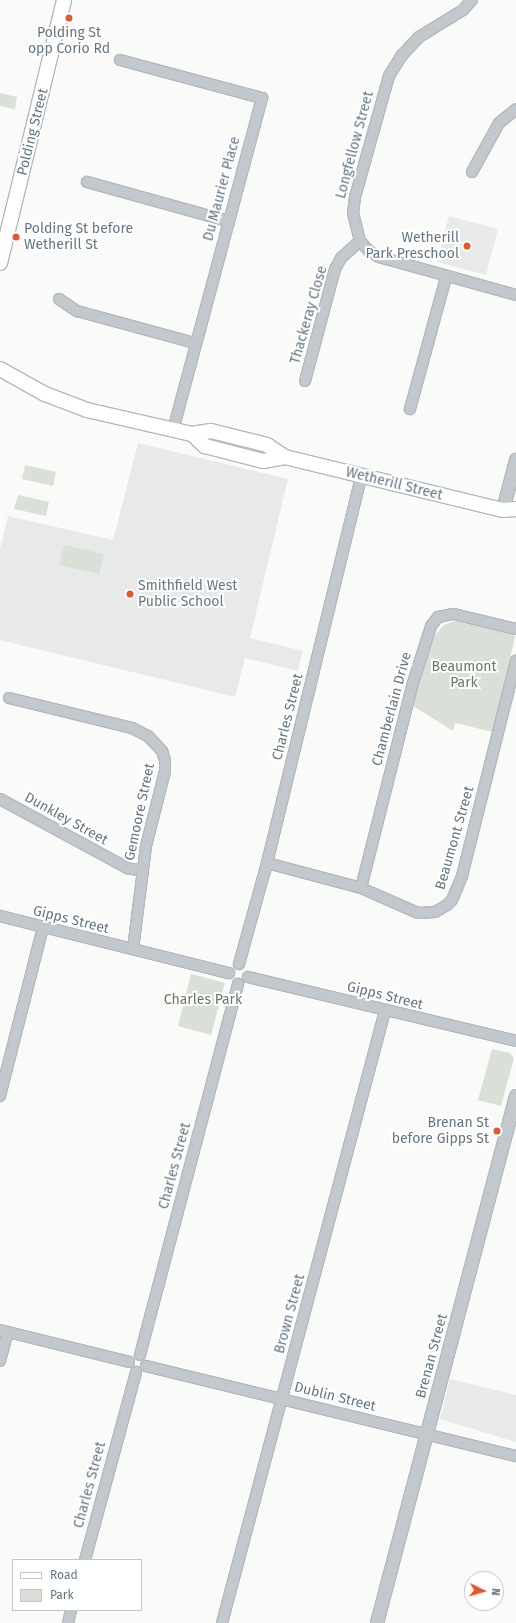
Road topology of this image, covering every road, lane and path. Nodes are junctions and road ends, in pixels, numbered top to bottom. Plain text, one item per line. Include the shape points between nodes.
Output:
1 (64, 0) edge
2 (472, 0) edge
3 (120, 60) dead end
4 (516, 109) edge
5 (472, 172) dead end
6 (87, 182) dead end
7 (228, 221) junction
8 (360, 241) junction
9 (0, 263) edge
10 (446, 277) junction
11 (516, 295) edge
12 (59, 300) dead end
13 (195, 343) junction
14 (0, 369) edge
15 (305, 381) dead end
16 (410, 409) dead end
17 (173, 430) junction
18 (516, 460) edge
19 (361, 476) junction
20 (509, 510) edge
21 (516, 520) edge
22 (516, 629) edge
23 (516, 662) edge
24 (8, 698) dead end
25 (0, 799) edge
26 (267, 863) junction
27 (142, 871) junction
28 (361, 888) junction
29 (0, 916) edge
30 (43, 927) junction
31 (133, 949) junction
32 (239, 964) junction
33 (229, 973) junction
34 (248, 977) junction
35 (238, 984) junction
36 (385, 1012) junction
37 (516, 1041) edge
38 (0, 1096) edge
39 (516, 1096) edge
40 (4, 1331) edge
41 (140, 1355) junction
42 (0, 1361) edge
43 (129, 1362) junction
44 (146, 1366) junction
45 (136, 1372) junction
46 (282, 1398) junction
47 (427, 1435) junction
48 (516, 1456) edge
49 (85, 1559) edge
50 (71, 1611) edge
51 (68, 1623) edge
52 (222, 1623) edge
53 (377, 1623) edge

1 - 9 main road, Polding Street
2 - 8 street, Longfellow Street via 463,10 419,36 402,55 389,76 355,197 353,213
3 - 7 street, Du Maurier Place via 262,98
4 - 5 street via 499,123
6 - 7 street
7 - 13 street, Du Maurier Place
8 - 10 street via 368,251 379,258
8 - 15 street, Thackeray Close via 341,258 335,269
10 - 11 street
10 - 16 street
12 - 13 street via 77,311
13 - 17 street, Du Maurier Place
14 - 17 main road, Wetherill Street via 67,403
17 - 19 main road, Wetherill Street via 192,434 205,446 263,461 286,457
18 - 20 street
19 - 20 main road, Wetherill Street
19 - 26 street, Charles Street
20 - 21 main road, Wetherill Street
22 - 28 street, Chamberlain Drive via 454,614 438,617 431,626 412,686
23 - 28 street, Beaumont Street via 462,876 452,900 435,912 418,912
24 - 27 street, Gemoore Street via 132,728 156,742 165,760 165,771
25 - 27 street, Dunkley Street via 127,868
26 - 28 street, Beaumont Street
26 - 32 street, Charles Street
27 - 31 street, Gemoore Street
29 - 30 street, Gipps Street
30 - 31 street, Gipps Street
30 - 38 street
31 - 33 street, Gipps Street
32 - 33 street via 231,968
32 - 34 street via 246,968
33 - 35 street via 232,981
34 - 35 street
34 - 36 street, Gipps Street
35 - 41 street, Charles Street
36 - 37 street, Gipps Street
36 - 46 street, Brown Street
39 - 47 street, Brenan Street
40 - 42 street
40 - 43 street
41 - 43 street via 133,1356
41 - 44 street via 145,1358
43 - 45 street via 130,1368
44 - 45 street
44 - 46 street, Dublin Street
45 - 49 street, Charles Street
46 - 47 street, Dublin Street
46 - 52 street, Brown Street
47 - 48 street, Dublin Street
47 - 53 street, Brenan Street
50 - 51 street

